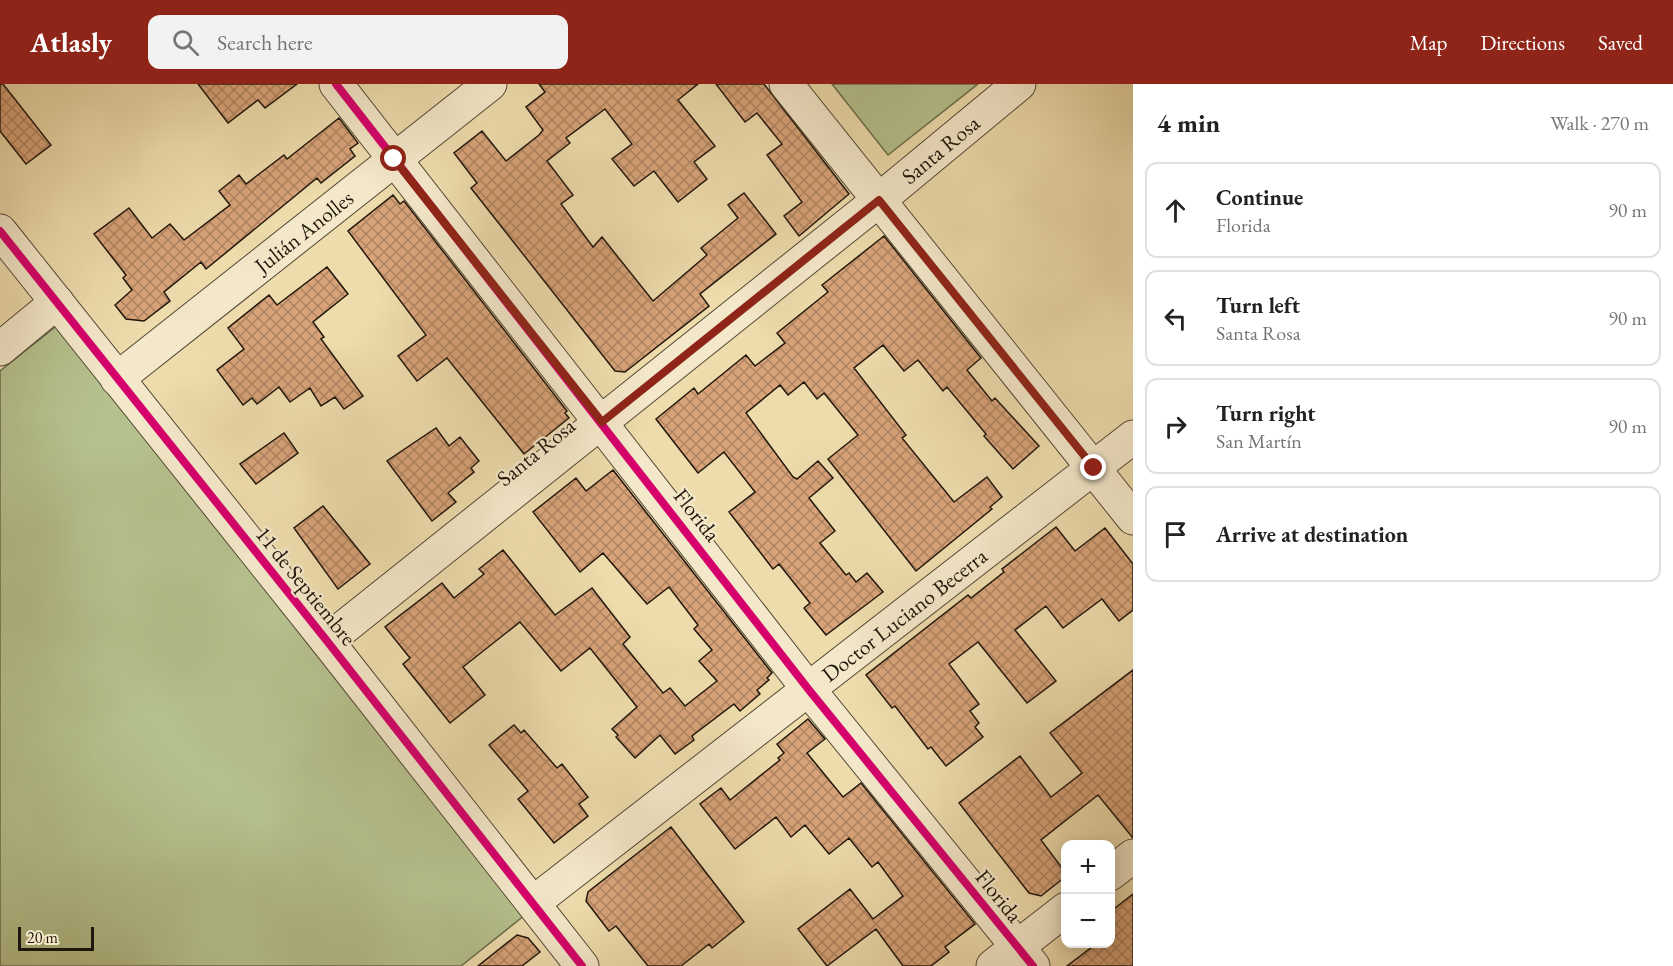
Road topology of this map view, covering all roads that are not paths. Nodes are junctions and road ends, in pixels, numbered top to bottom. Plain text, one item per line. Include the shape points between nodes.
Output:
1 (336, 84) edge
2 (490, 84) edge
3 (786, 84) edge
4 (1019, 84) edge
5 (394, 159) junction
6 (879, 200) junction
7 (0, 231) edge
8 (57, 302) junction
9 (0, 349) edge
10 (117, 379) junction
11 (602, 422) junction
12 (1133, 437) edge
13 (1094, 468) junction
14 (1133, 518) edge
15 (327, 641) junction
16 (809, 690) junction
17 (1133, 856) edge
18 (1115, 870) edge
19 (533, 903) junction
20 (1061, 913) edge
21 (1014, 960) edge
22 (582, 966) edge

1 - 5 street, Florida
2 - 5 street, Julián Anolles
3 - 6 street
4 - 6 street, Santa Rosa
5 - 10 street, Julián Anolles
5 - 11 street, Florida
6 - 11 street, Santa Rosa
6 - 13 street
7 - 8 street, 11 de Septiembre
8 - 9 street
8 - 10 street, 11 de Septiembre
10 - 15 street, 11 de Septiembre
11 - 15 street, Santa Rosa
11 - 16 street, Florida
12 - 13 street, Doctor Luciano Becerra
13 - 14 street
13 - 16 street, Doctor Luciano Becerra
15 - 19 street, 11 de Septiembre
16 - 19 street, Doctor Luciano Becerra
16 - 21 street, Florida
17 - 18 street
19 - 22 street, 11 de Septiembre
20 - 21 street

